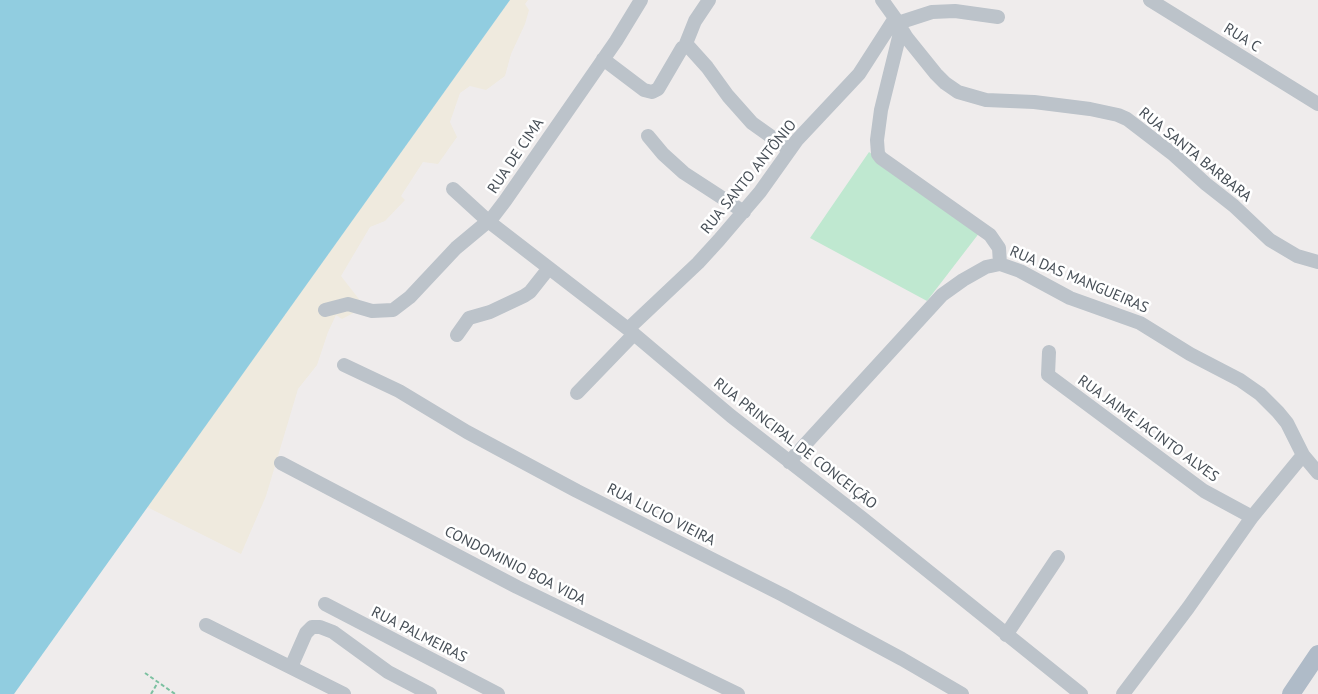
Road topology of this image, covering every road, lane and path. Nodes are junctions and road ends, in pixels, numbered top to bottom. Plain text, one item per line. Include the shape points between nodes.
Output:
1 (642, 0) edge
2 (709, 0) edge
3 (882, 0) edge
4 (1150, 0) edge
5 (998, 17) dead end
6 (898, 23) junction
7 (685, 46) junction
8 (603, 59) junction
9 (1318, 104) edge
10 (648, 136) dead end
11 (790, 150) junction
12 (452, 189) dead end
13 (744, 212) junction
14 (488, 221) junction
15 (1318, 262) edge
16 (1000, 264) junction
17 (549, 268) junction
18 (325, 310) dead end
19 (631, 331) junction
20 (457, 335) dead end
21 (1049, 352) dead end
22 (344, 365) dead end
23 (577, 393) dead end
24 (1303, 455) junction
25 (789, 462) junction
26 (281, 463) dead end
27 (1318, 473) edge
28 (1252, 517) junction
29 (1058, 557) dead end
30 (325, 604) dead end
31 (206, 625) dead end
32 (1006, 635) junction
33 (1318, 654) edge
34 (291, 667) junction
35 (144, 674) dead end
36 (158, 682) junction
37 (152, 694) edge
38 (175, 694) edge
39 (344, 694) edge
40 (430, 694) edge
41 (498, 694) edge
42 (738, 694) edge
43 (962, 694) edge
44 (1081, 694) edge
45 (1123, 694) edge
46 (1291, 694) edge

1 - 8 street, RUA DE CIMA
2 - 7 street via 695,21
3 - 6 street
4 - 9 street, RUA C
5 - 6 street via 955,11 932,12
6 - 11 street, RUA SANTO ANTÔNIO via 884,36 859,74
6 - 15 street, RUA SANTA BARBARA via 906,38 945,83 970,96 1090,109 1127,119 1174,155 1270,240 1297,256
6 - 16 street via 878,128 878,154 990,236 999,248
7 - 8 street via 677,54 658,89 652,92 644,90
7 - 11 street via 692,49 752,123
8 - 14 street, RUA DE CIMA
10 - 13 street via 684,173
11 - 13 street, RUA SANTO ANTÔNIO
12 - 14 street, RUA PRINCIPAL DE CONCEIÇÃO
13 - 19 street, RUA SANTO ANTÔNIO
14 - 17 street, RUA PRINCIPAL DE CONCEIÇÃO
14 - 18 street, RUA DE CIMA via 469,235 393,310 372,311 348,304
16 - 24 street, RUA DAS MANGUEIRAS via 1070,298 1140,323 1240,380 1278,412
16 - 25 street, RUA DAS MANGUEIRAS via 986,267 963,280 937,300
17 - 19 street, RUA PRINCIPAL DE CONCEIÇÃO
17 - 20 street via 530,292 490,312 469,318
19 - 23 street, RUA SANTO ANTÔNIO
19 - 25 street, RUA PRINCIPAL DE CONCEIÇÃO
21 - 28 street, RUA JAIME JACINTO ALVES via 1048,376 1204,491
22 - 43 street, RUA LUCIO VIEIRA via 399,391 577,491 783,595
24 - 27 street, RUA DAS MANGUEIRAS
24 - 28 street
25 - 32 street, RUA PRINCIPAL DE CONCEIÇÃO
26 - 42 street, CONDOMINIO BOA VIDA via 517,587
28 - 45 street
29 - 32 street
30 - 41 street, RUA PALMEIRAS
31 - 34 street
32 - 44 street, RUA PRINCIPAL DE CONCEIÇÃO
33 - 46 main road
34 - 39 street
34 - 40 street via 306,633 312,627 320,627 333,632 388,672
35 - 36 path
36 - 37 path
36 - 38 path

